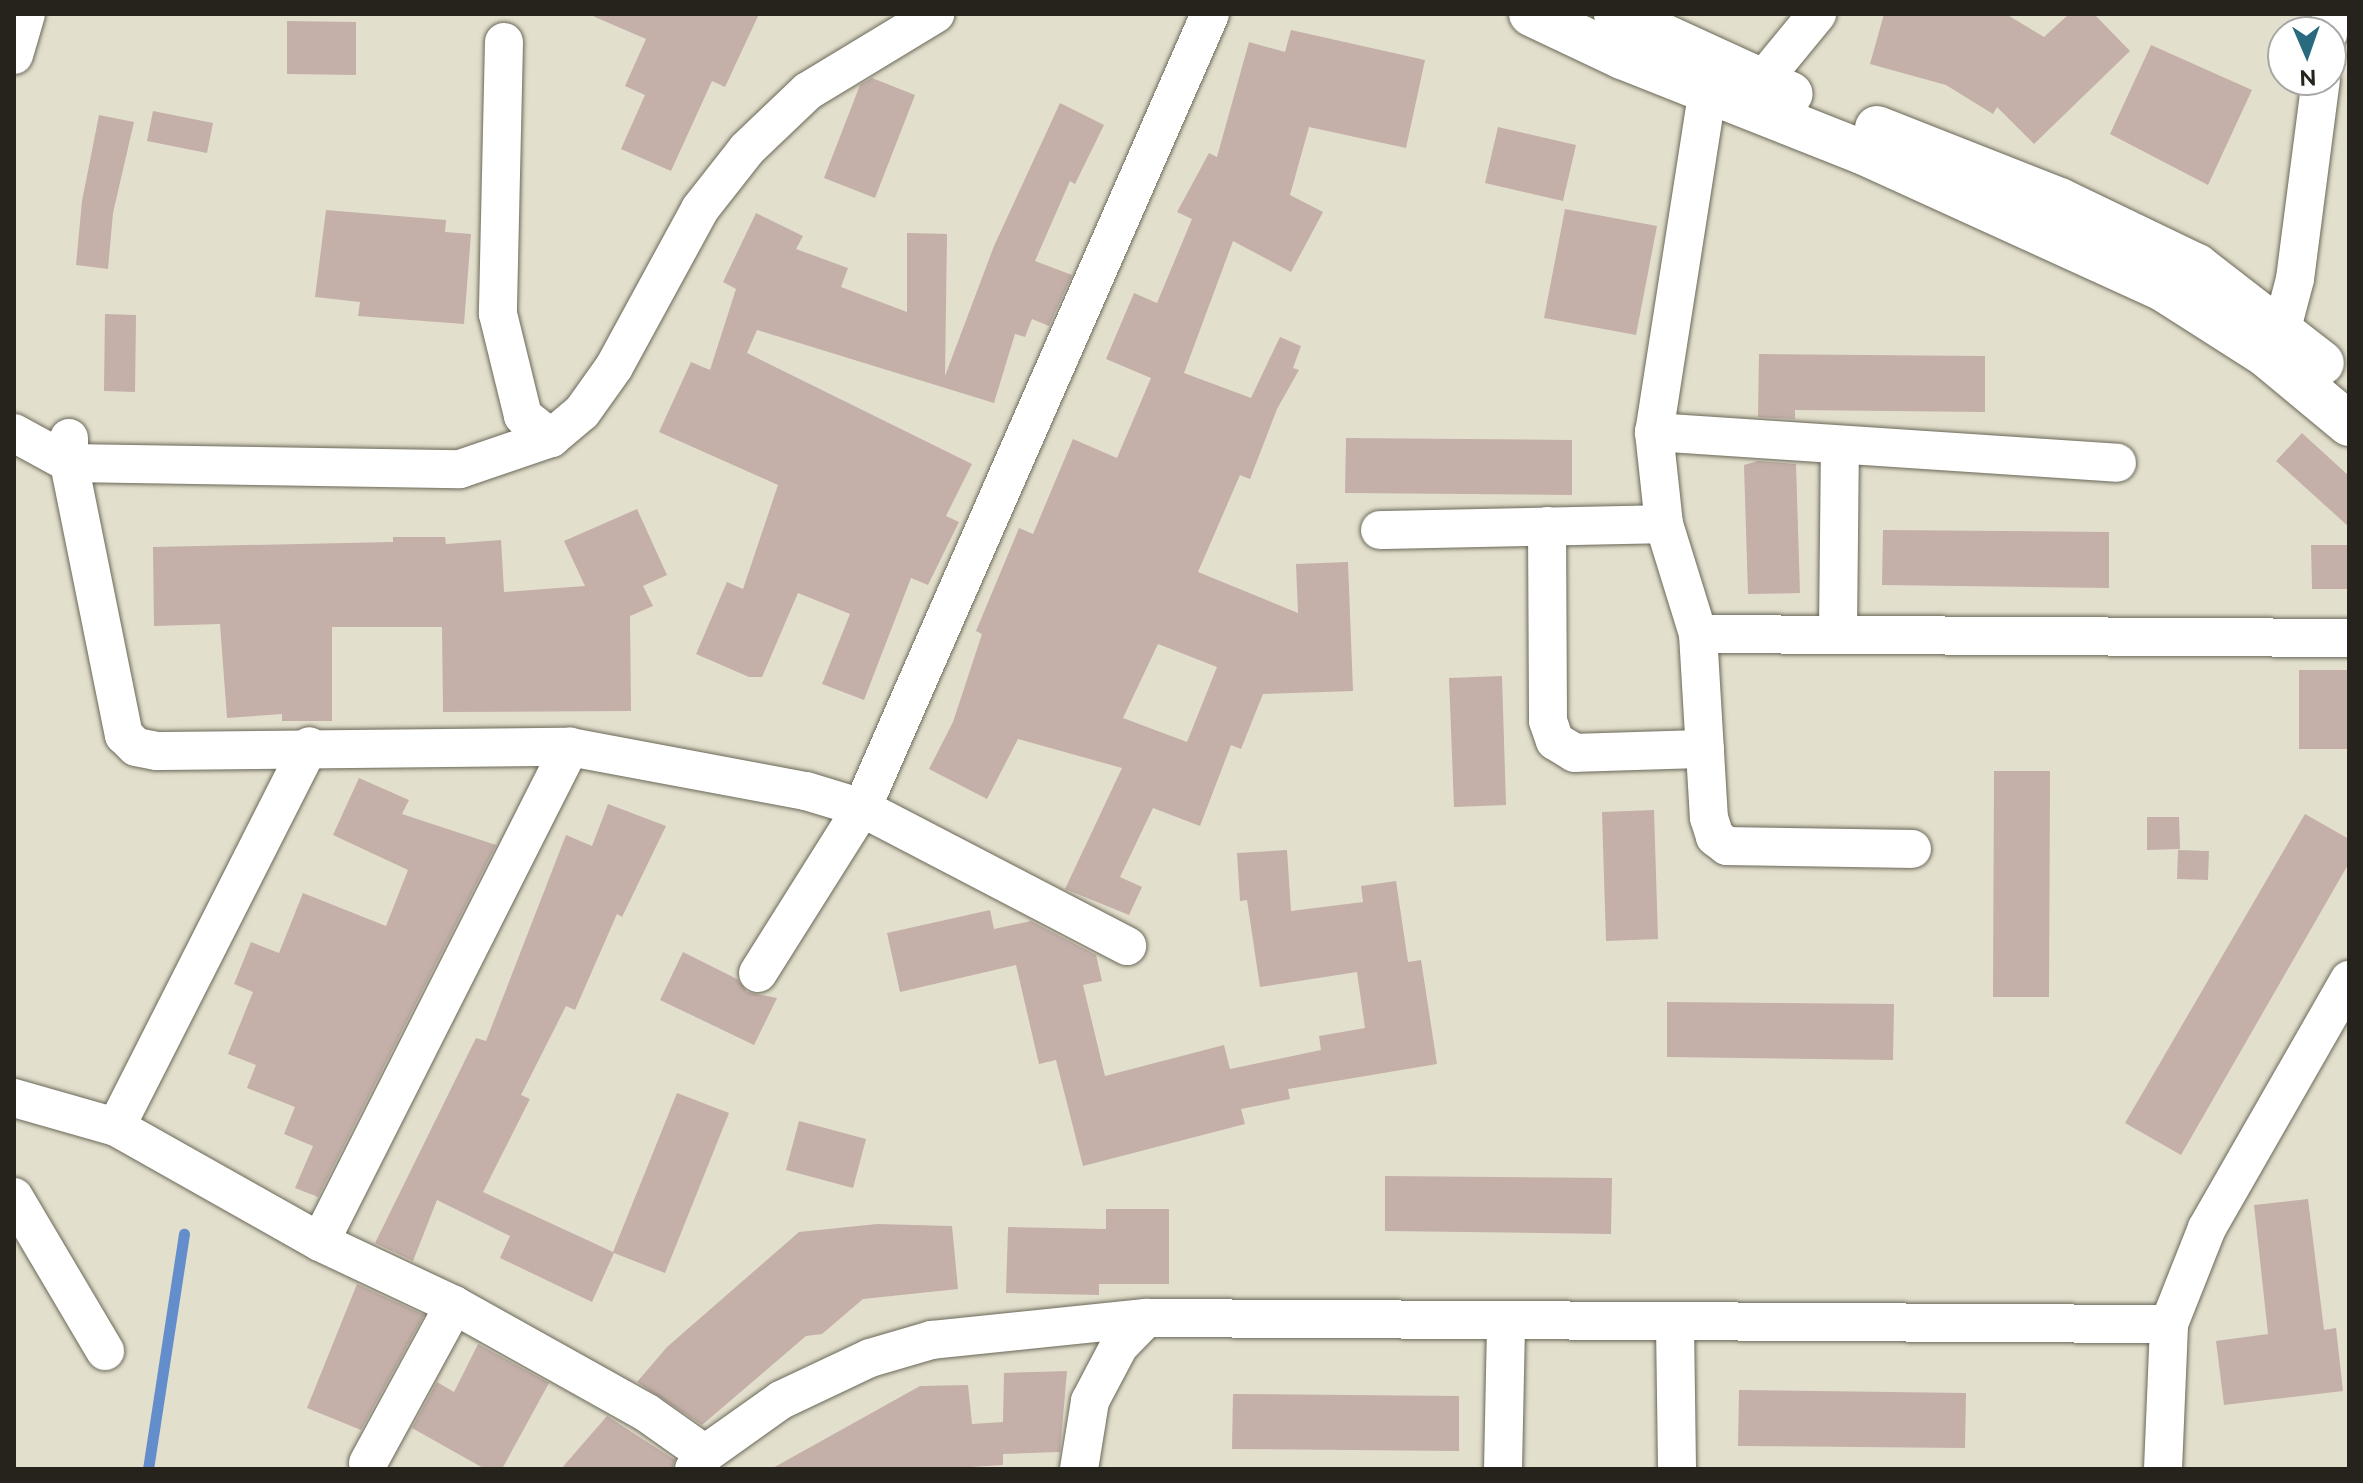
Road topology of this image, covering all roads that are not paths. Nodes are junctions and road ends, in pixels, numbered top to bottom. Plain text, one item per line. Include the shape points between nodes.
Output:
1 (26, 14) edge
2 (935, 14) edge
3 (1210, 14) edge
4 (1531, 14) edge
5 (1616, 14) edge
6 (1817, 14) edge
7 (504, 42) dead end
8 (14, 55) edge
9 (1709, 74) junction
10 (1762, 81) junction
11 (2319, 96) edge
12 (2274, 344) junction
13 (2349, 384) edge
14 (2349, 424) edge
15 (1654, 432) junction
16 (20, 438) edge
17 (551, 438) junction
18 (1840, 449) junction
19 (69, 451) junction
20 (2117, 463) dead end
21 (1664, 524) junction
22 (1547, 526) junction
23 (1380, 530) dead end
24 (1838, 631) junction
25 (1698, 634) junction
26 (2349, 638) edge
27 (309, 746) junction
28 (570, 747) junction
29 (1705, 749) junction
30 (862, 808) junction
31 (1912, 849) dead end
32 (1127, 946) dead end
33 (758, 973) dead end
34 (2349, 980) edge
35 (14, 1098) edge
36 (116, 1127) junction
37 (14, 1197) edge
38 (320, 1242) junction
39 (454, 1305) junction
40 (1146, 1318) junction
41 (1506, 1322) junction
42 (1675, 1324) junction
43 (2169, 1324) junction
44 (105, 1351) dead end
45 (700, 1462) edge
46 (368, 1463) dead end
47 (1079, 1469) edge
48 (1503, 1469) edge
49 (1677, 1469) edge
50 (2163, 1469) edge

1 - 8 street
2 - 17 street via 808,91 747,149 700,209 614,367 582,412
3 - 30 street
4 - 9 main road
5 - 9 main road
6 - 10 street
7 - 17 street via 498,314 510,382 523,416
9 - 10 main road
9 - 12 main road
9 - 15 street
10 - 12 main road via 2060,200 2197,266
11 - 12 street via 2295,279
12 - 13 main road
12 - 14 main road
15 - 18 street
15 - 21 street
16 - 19 street
17 - 19 street via 460,469
18 - 20 street
18 - 24 street
19 - 27 street via 124,735 136,747 157,751
21 - 22 street
21 - 25 street
22 - 23 street
22 - 29 street via 1548,721 1555,741 1575,753
24 - 25 street
24 - 26 street
25 - 29 street
27 - 28 street
27 - 36 street
28 - 30 street via 806,791
28 - 38 street
29 - 31 street via 1709,818 1715,837 1727,846
30 - 32 street
30 - 33 street
34 - 43 street via 2207,1228
35 - 36 street
36 - 38 street
37 - 44 street
38 - 39 street
39 - 45 street via 647,1413
39 - 46 street
40 - 41 street
40 - 45 street via 932,1340 870,1358 781,1400
40 - 47 street via 1119,1346 1090,1401
41 - 42 street
41 - 48 street
42 - 43 street
42 - 49 street
43 - 50 street

